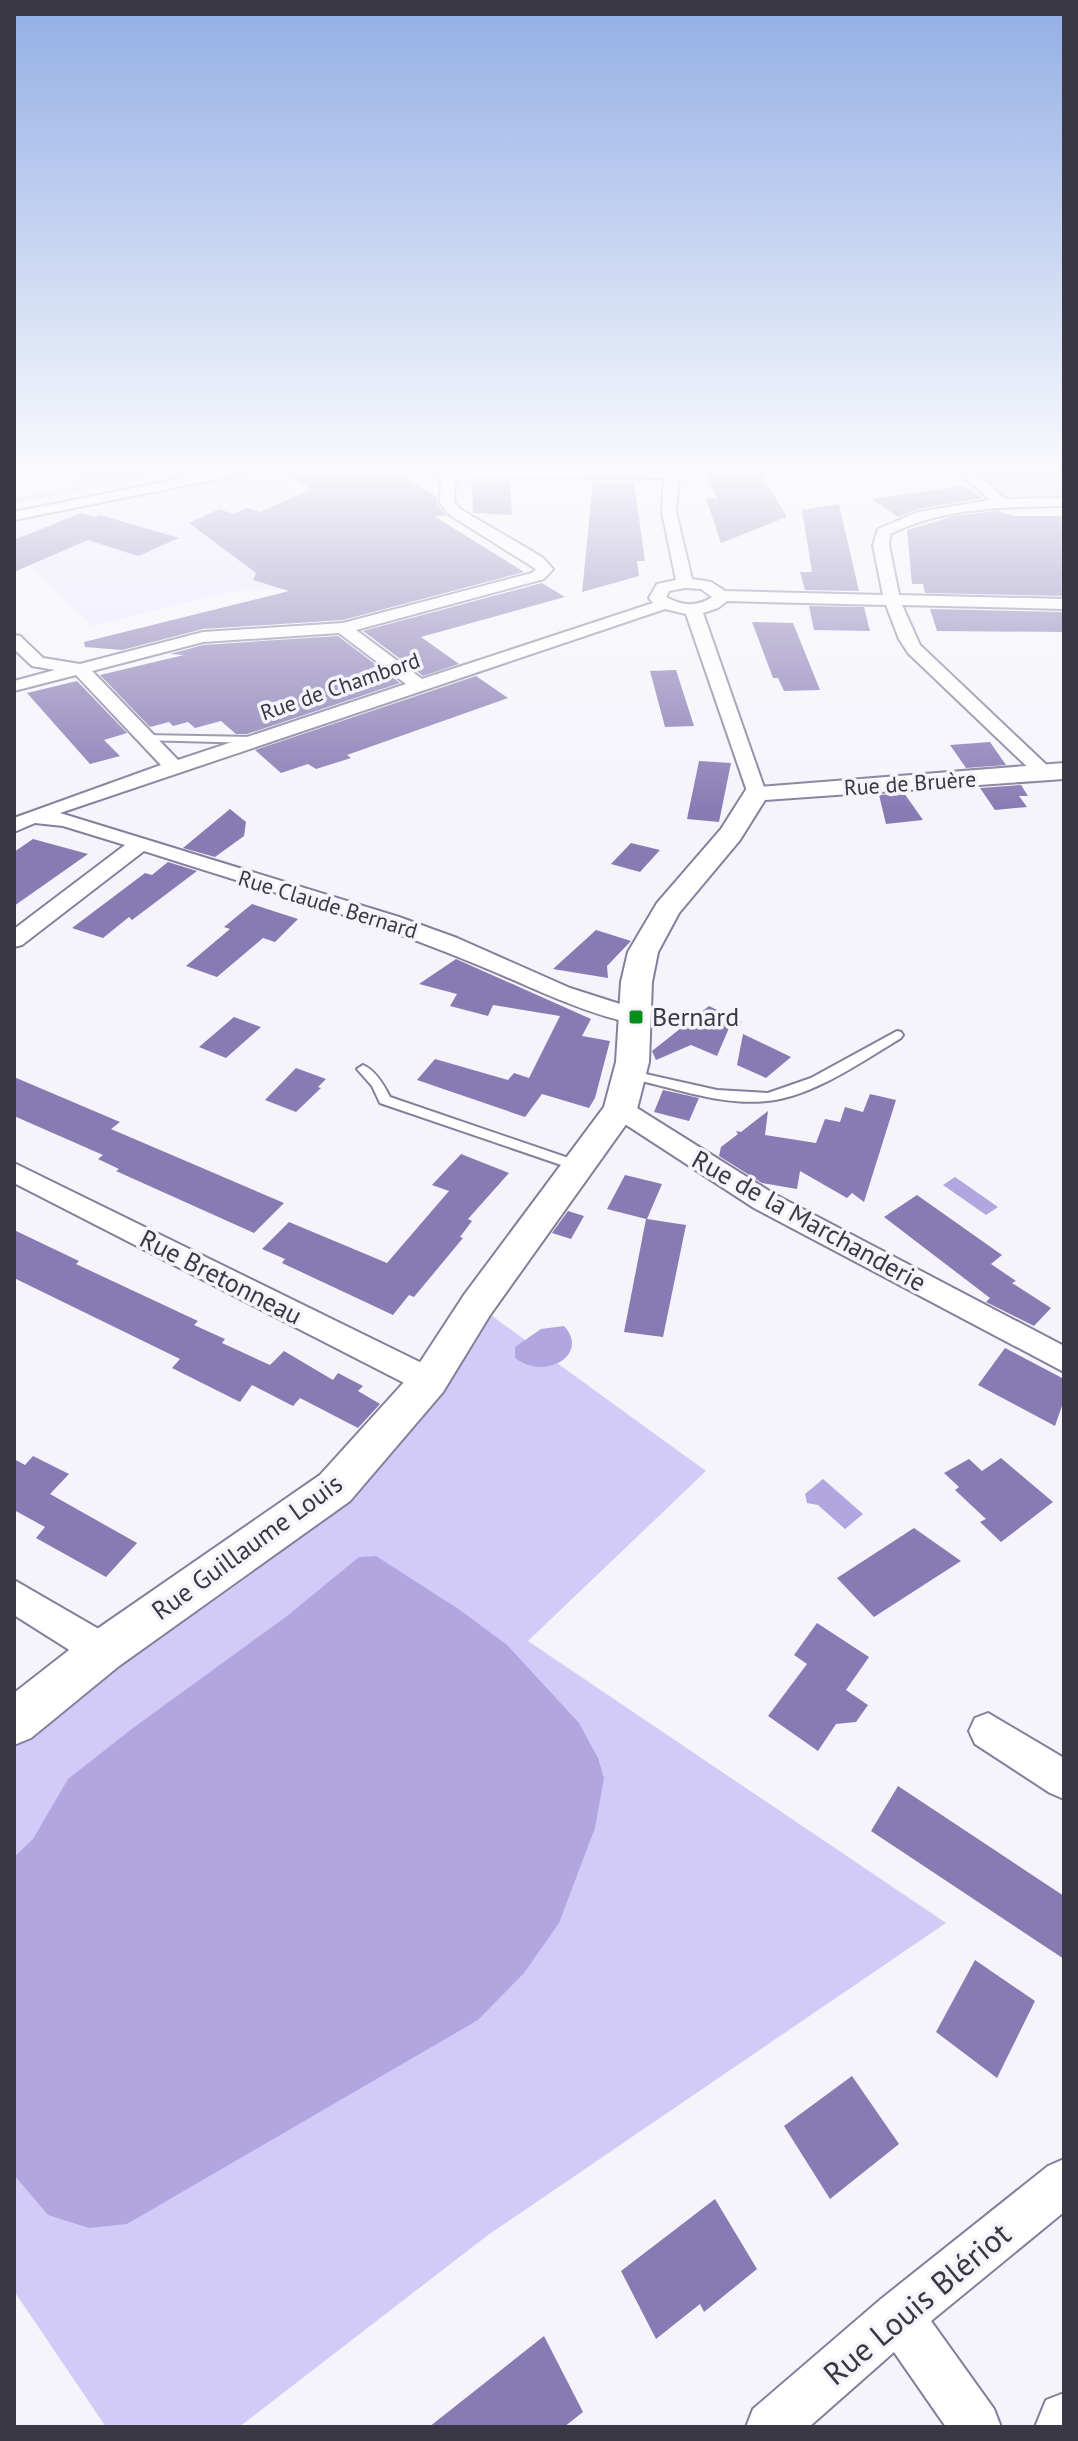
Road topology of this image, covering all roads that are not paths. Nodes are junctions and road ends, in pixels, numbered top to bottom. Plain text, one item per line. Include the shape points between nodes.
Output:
1 (512, 583) edge
2 (685, 583) joint
3 (889, 583) edge
4 (721, 596) junction
5 (892, 600) junction
6 (665, 604) junction
7 (1064, 604) edge
8 (693, 609) junction
9 (343, 628) junction
10 (14, 640) edge
11 (80, 669) junction
12 (418, 685) junction
13 (14, 686) edge
14 (145, 738) junction
15 (254, 740) junction
16 (174, 767) junction
17 (1054, 772) edge
18 (756, 793) junction
19 (20, 820) edge
20 (140, 844) junction
21 (14, 940) edge
22 (636, 1017) junction
23 (897, 1035) dead end
24 (363, 1069) dead end
25 (626, 1092) junction
26 (578, 1166) junction
27 (14, 1172) edge
28 (1064, 1360) edge
29 (429, 1381) junction
30 (14, 1596) edge
31 (103, 1651) junction
32 (14, 1722) edge
33 (988, 1731) dead end
34 (1064, 1780) edge
35 (1064, 2182) edge
36 (898, 2316) junction
37 (1064, 2418) edge
38 (771, 2427) edge
39 (976, 2427) edge
40 (1060, 2427) edge

1 - 9 street
2 - 4 street via 705,585
2 - 6 street via 658,590 657,598
3 - 5 street
4 - 5 street
4 - 8 street via 714,605
5 - 7 street
5 - 17 street via 914,649
6 - 8 street
6 - 12 street, Rue de Chambord
8 - 18 street
9 - 11 street via 203,637
9 - 12 street
10 - 11 street via 38,662
11 - 13 street
11 - 14 street
12 - 15 street, Rue de Chambord
14 - 15 lane
14 - 16 street
15 - 16 street, Rue de Chambord
16 - 19 street, Rue de Chambord
17 - 18 street, Rue de Bruère
18 - 22 street via 747,814 675,899 644,949
19 - 20 street, Rue Claude Bernard via 65,820
20 - 21 street
20 - 22 street, Rue Claude Bernard via 391,922 562,993
22 - 25 street
23 - 25 lane via 768,1097
24 - 26 lane via 385,1100
25 - 26 street, Rue Guillaume Louis
25 - 28 street, Rue de la Marchanderie via 764,1201
26 - 29 street, Rue Guillaume Louis
27 - 29 street, Rue Bretonneau
29 - 31 street, Rue Guillaume Louis via 335,1488
30 - 31 street
31 - 32 street, Rue Guillaume Louis
33 - 34 street
35 - 36 street, Rue Louis Blériot
36 - 38 street, Rue Louis Blériot
36 - 39 street
37 - 40 street

